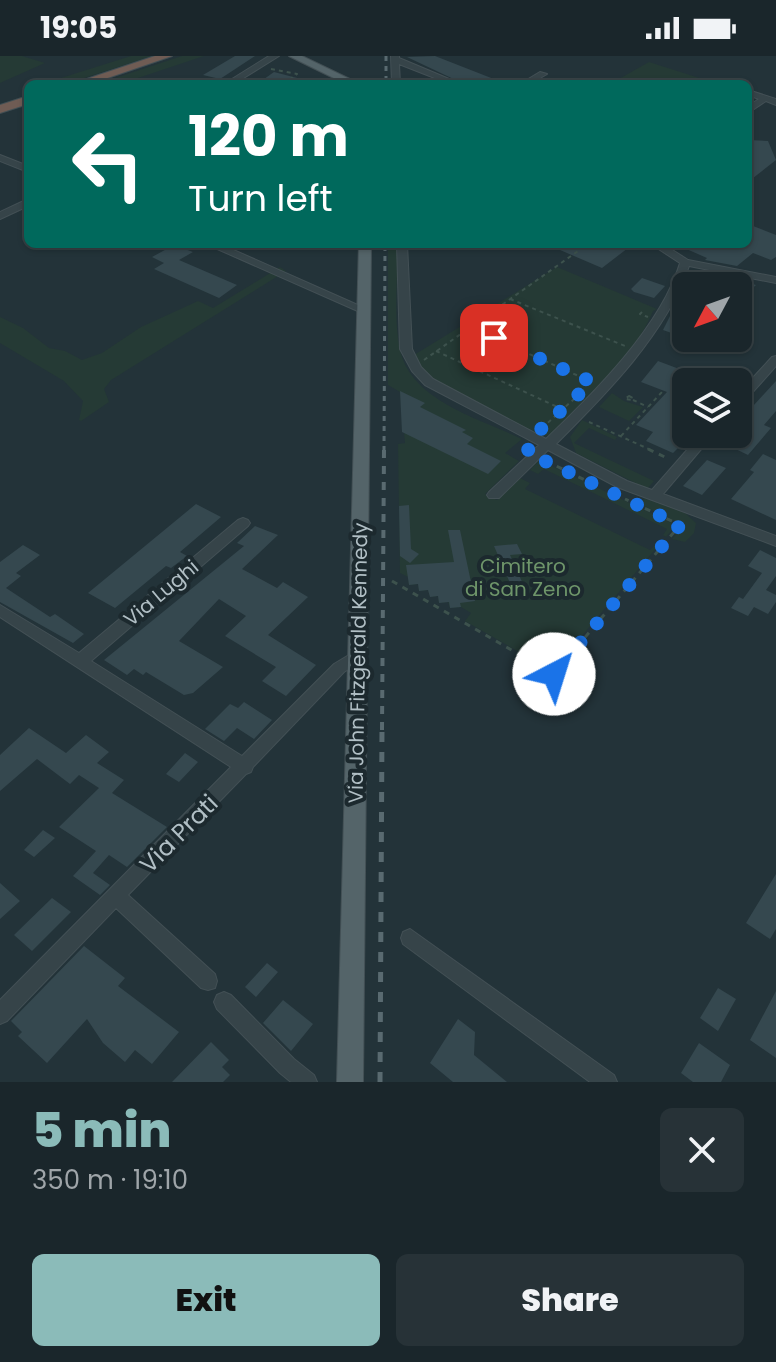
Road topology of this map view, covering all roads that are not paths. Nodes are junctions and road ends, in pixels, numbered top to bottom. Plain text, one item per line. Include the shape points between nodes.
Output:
1 (166, 56) edge
2 (275, 56) edge
3 (294, 56) edge
4 (395, 57) edge
5 (255, 66) junction
6 (323, 70) junction
7 (543, 74) dead end
8 (91, 80) edge
9 (234, 80) edge
10 (252, 80) edge
11 (339, 80) edge
12 (346, 80) edge
13 (396, 80) edge
14 (448, 80) edge
15 (532, 80) edge
16 (752, 93) edge
17 (765, 98) junction
18 (24, 101) edge
19 (776, 102) edge
20 (752, 107) edge
21 (0, 109) edge
22 (0, 158) edge
23 (24, 159) edge
24 (15, 164) junction
25 (24, 167) edge
26 (24, 204) edge
27 (0, 216) edge
28 (220, 248) edge
29 (365, 248) edge
30 (402, 248) edge
31 (662, 248) edge
32 (685, 262) junction
33 (776, 280) edge
34 (364, 310) junction
35 (776, 359) edge
36 (752, 386) edge
37 (542, 441) junction
38 (695, 448) edge
39 (494, 495) dead end
40 (654, 496) junction
41 (243, 523) dead end
42 (776, 541) edge
43 (0, 610) edge
44 (359, 655) junction
45 (79, 662) junction
46 (245, 767) junction
47 (117, 897) junction
48 (410, 938) dead end
49 (208, 981) dead end
50 (224, 1002) dead end
51 (0, 1014) edge
52 (307, 1082) edge
53 (350, 1082) edge
54 (607, 1082) edge

1 - 8 highway
2 - 5 street
3 - 6 main road
4 - 13 street
4 - 14 street
5 - 9 street
5 - 10 street via 267,70
6 - 11 main road
6 - 12 main road
7 - 15 street
16 - 17 street
17 - 19 street
17 - 20 street
18 - 21 highway
22 - 24 street
23 - 24 street
24 - 25 street
26 - 27 street
28 - 34 street
29 - 34 main road, Via John Fitzgerald Kennedy
30 - 37 street via 405,342 416,369 451,396
31 - 32 street
32 - 33 street
32 - 37 street via 636,351 576,416
34 - 44 main road, Via John Fitzgerald Kennedy
35 - 36 street
37 - 39 street
37 - 40 street via 597,473
38 - 40 street
40 - 42 street
41 - 45 street, Via Lughi
43 - 45 street
44 - 46 street, Via Prati via 339,668
44 - 53 main road, Via John Fitzgerald Kennedy
45 - 46 street
46 - 47 street, Via Prati
47 - 49 street
47 - 51 street, Via Prati
48 - 54 street
50 - 52 street

